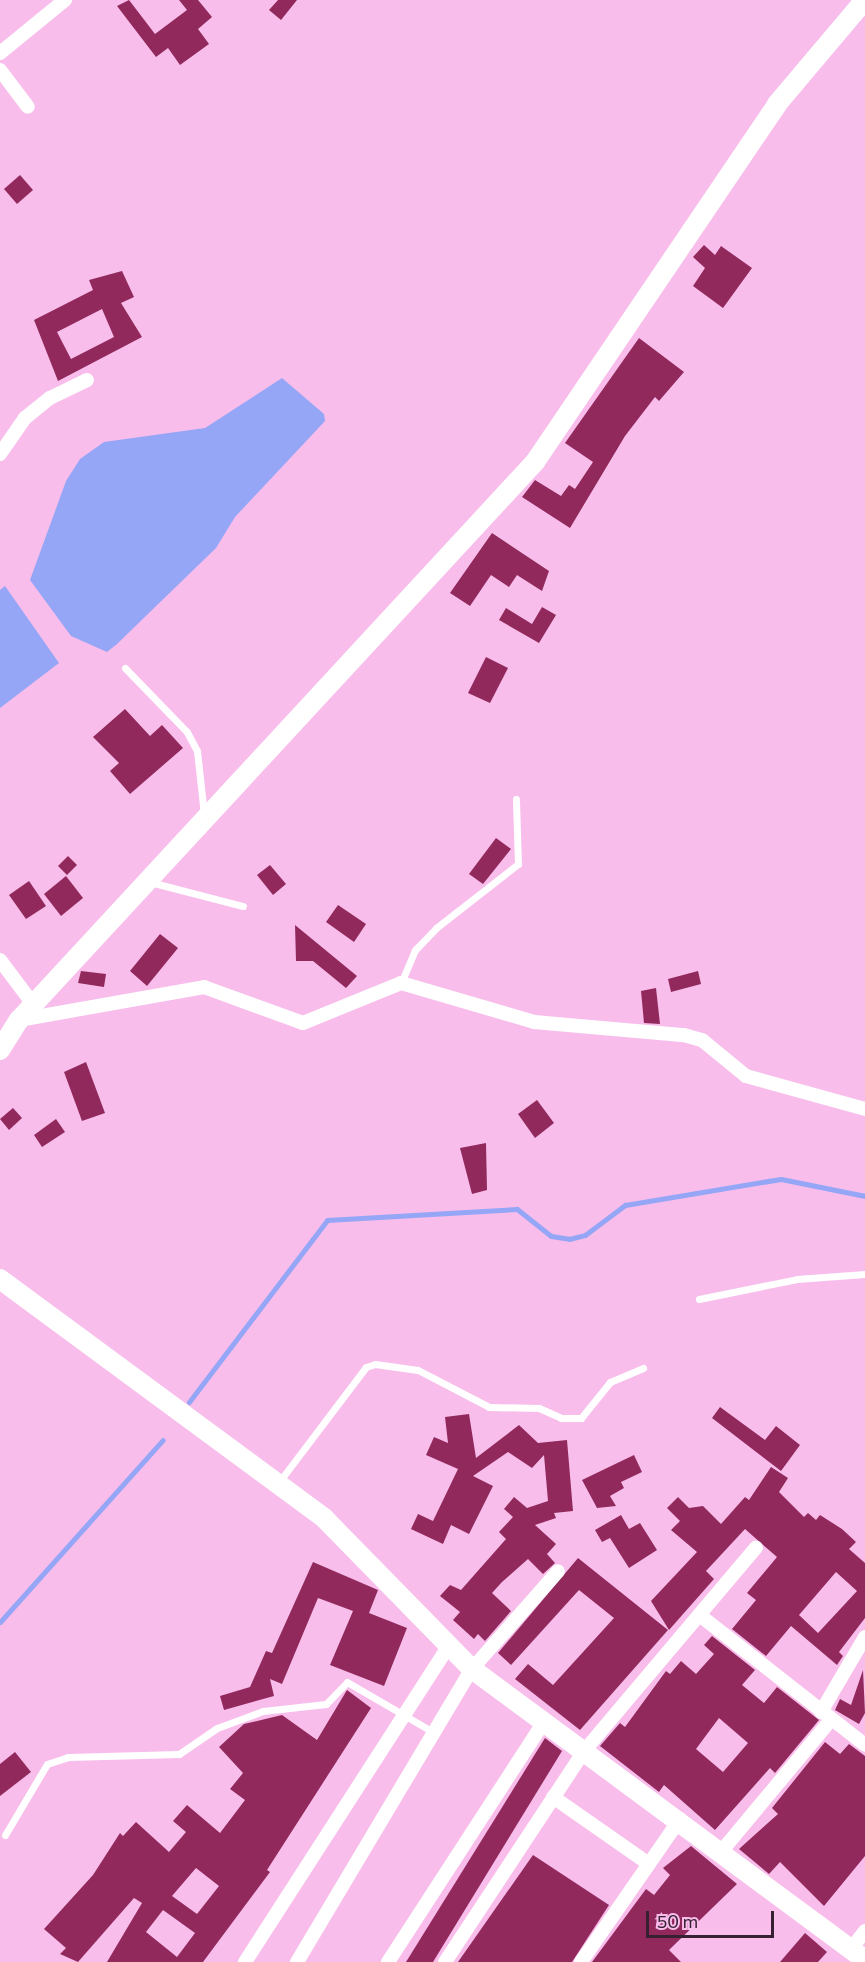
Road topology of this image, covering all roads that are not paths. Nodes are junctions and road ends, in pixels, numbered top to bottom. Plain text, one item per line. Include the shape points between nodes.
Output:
1 (65, 0) edge
2 (865, 0) edge
3 (0, 53) edge
4 (0, 70) edge
5 (28, 107) dead end
6 (87, 380) dead end
7 (0, 454) edge
8 (125, 668) dead end
9 (516, 799) dead end
10 (204, 819) junction
11 (147, 881) junction
12 (243, 906) dead end
13 (0, 960) edge
14 (401, 983) junction
15 (33, 1004) junction
16 (19, 1020) junction
17 (0, 1050) edge
18 (865, 1109) edge
19 (865, 1274) edge
20 (0, 1279) edge
21 (699, 1299) dead end
22 (643, 1368) dead end
23 (277, 1484) junction
24 (756, 1548) dead end
25 (558, 1571) dead end
26 (702, 1617) junction
27 (865, 1637) edge
28 (449, 1645) junction
29 (472, 1669) junction
30 (404, 1714) junction
31 (826, 1716) junction
32 (544, 1722) junction
33 (437, 1734) junction
34 (865, 1745) edge
35 (585, 1750) junction
36 (553, 1797) junction
37 (680, 1819) junction
38 (5, 1835) dead end
39 (720, 1853) junction
40 (649, 1864) junction
41 (865, 1931) edge
42 (858, 1954) edge
43 (245, 1962) edge
44 (297, 1962) edge
45 (388, 1962) edge
46 (445, 1962) edge
47 (581, 1962) edge

1 - 3 street
2 - 10 main road via 777,104 535,462
4 - 5 street
6 - 7 street via 50,398 25,418
8 - 10 lane via 187,732 197,750
9 - 14 lane via 518,864 436,928 415,950
10 - 11 main road
11 - 12 lane
11 - 15 main road
13 - 15 street
14 - 16 street via 303,1023 204,987
14 - 18 street via 534,1022 693,1038 746,1076
15 - 16 main road
16 - 17 main road
19 - 21 lane via 796,1279
20 - 23 main road
22 - 23 lane via 610,1382 581,1418 561,1418 539,1408 489,1407 418,1370 375,1364 366,1367
23 - 28 main road via 324,1518
24 - 26 street
25 - 29 street
26 - 31 street
26 - 35 street
27 - 31 street
28 - 29 main road
28 - 30 street
29 - 32 main road
29 - 33 street
30 - 33 lane
30 - 38 lane via 347,1683 326,1704 263,1711 217,1728 178,1754 68,1757 47,1764
30 - 43 street
31 - 34 street
31 - 39 street
32 - 35 main road
32 - 45 street
33 - 44 street
35 - 36 street
35 - 37 main road
36 - 40 street
36 - 46 street
37 - 39 main road
37 - 40 street
39 - 42 main road
40 - 47 street
41 - 42 street

